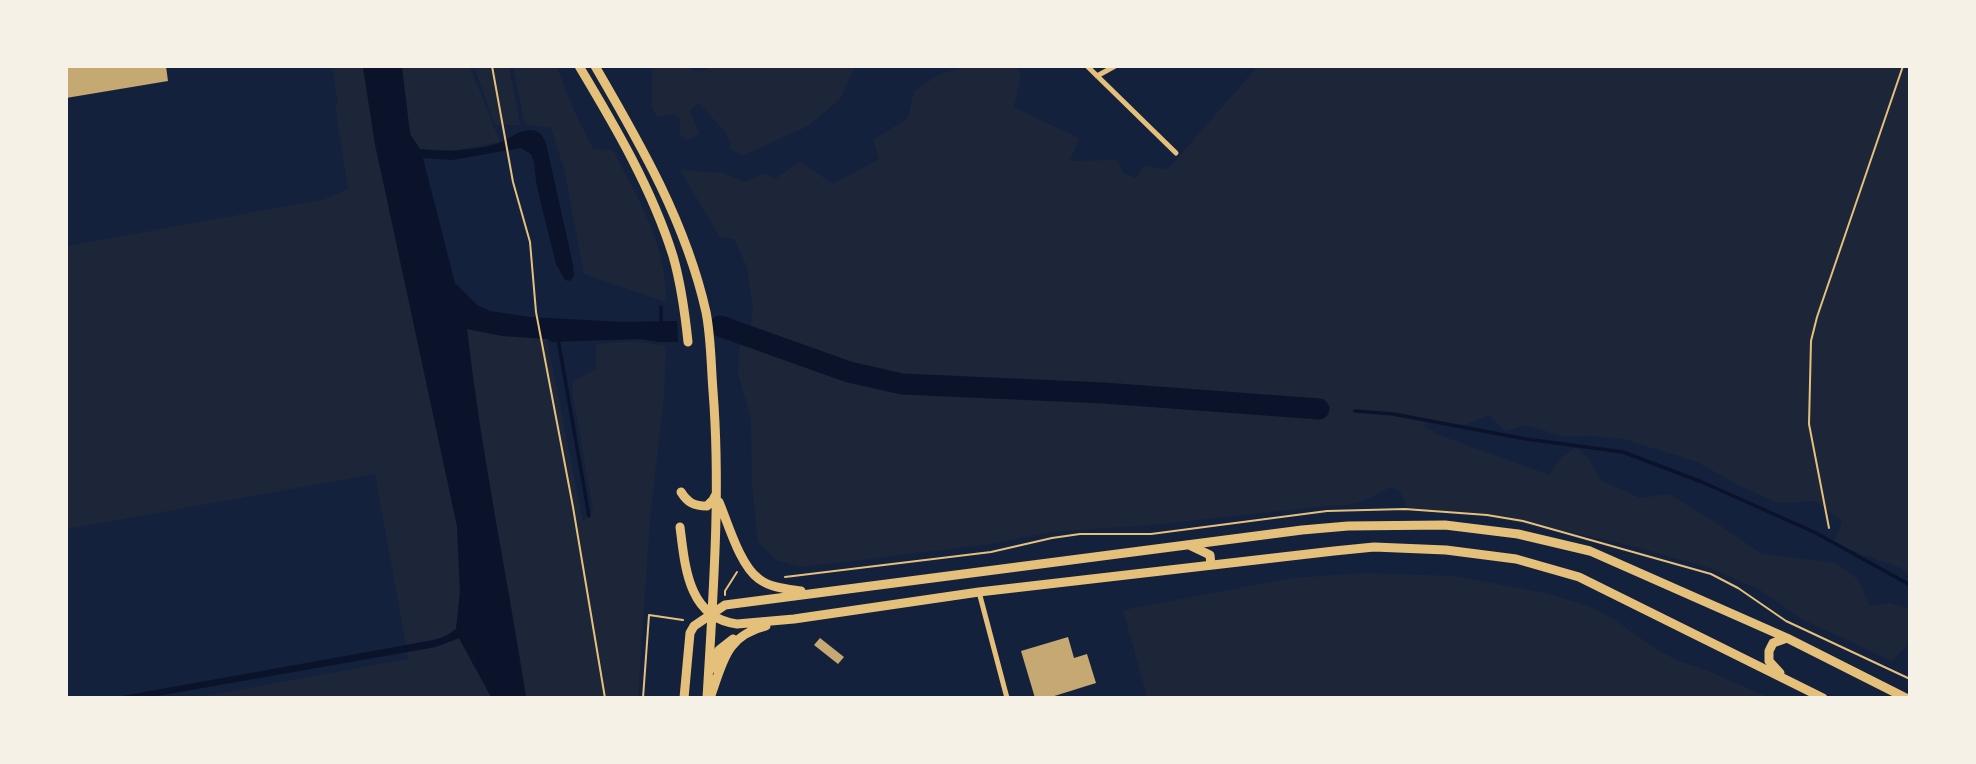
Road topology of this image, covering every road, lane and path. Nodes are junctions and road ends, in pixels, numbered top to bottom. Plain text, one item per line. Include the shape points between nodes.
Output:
1 (492, 66) edge
2 (579, 66) edge
3 (596, 66) edge
4 (1087, 66) edge
5 (1115, 66) edge
6 (1903, 66) edge
7 (1097, 76) junction
8 (1176, 153) dead end
9 (688, 342) dead end
10 (681, 492) dead end
11 (716, 494) junction
12 (680, 527) dead end
13 (1829, 528) dead end
14 (1187, 545) junction
15 (1211, 565) junction
16 (979, 592) junction
17 (813, 593) junction
18 (712, 613) junction
19 (649, 615) dead end
20 (791, 619) junction
21 (744, 633) junction
22 (1787, 638) junction
23 (708, 675) junction
24 (1783, 677) junction
25 (604, 698) edge
26 (643, 698) edge
27 (684, 698) edge
28 (708, 698) edge
29 (1007, 698) edge
30 (1823, 698) edge
31 (1906, 698) edge

1 - 25 path via 513,182 530,242 536,312
2 - 9 main road via 639,173 672,254
3 - 11 main road via 665,193 706,314 717,433
4 - 7 street
5 - 7 street
6 - 13 path via 1811,341 1809,424
7 - 8 street
10 - 11 main road via 693,505 707,506
11 - 17 main road via 738,551 757,578
11 - 18 main road
12 - 18 main road via 688,580 698,600
14 - 15 main road via 1207,552
14 - 17 main road
14 - 22 main road via 1349,526 1445,525 1518,534 1590,551
15 - 16 main road
15 - 24 main road via 1374,547 1516,559 1579,578
16 - 20 main road
16 - 29 street
17 - 18 main road via 725,605
18 - 20 main road via 737,624
18 - 23 main road
18 - 27 main road via 690,633
19 - 26 path
20 - 21 main road
21 - 23 main road via 719,650
21 - 28 main road via 725,654
22 - 24 main road via 1773,643 1769,651 1769,660
22 - 31 main road
23 - 28 main road
24 - 30 main road

